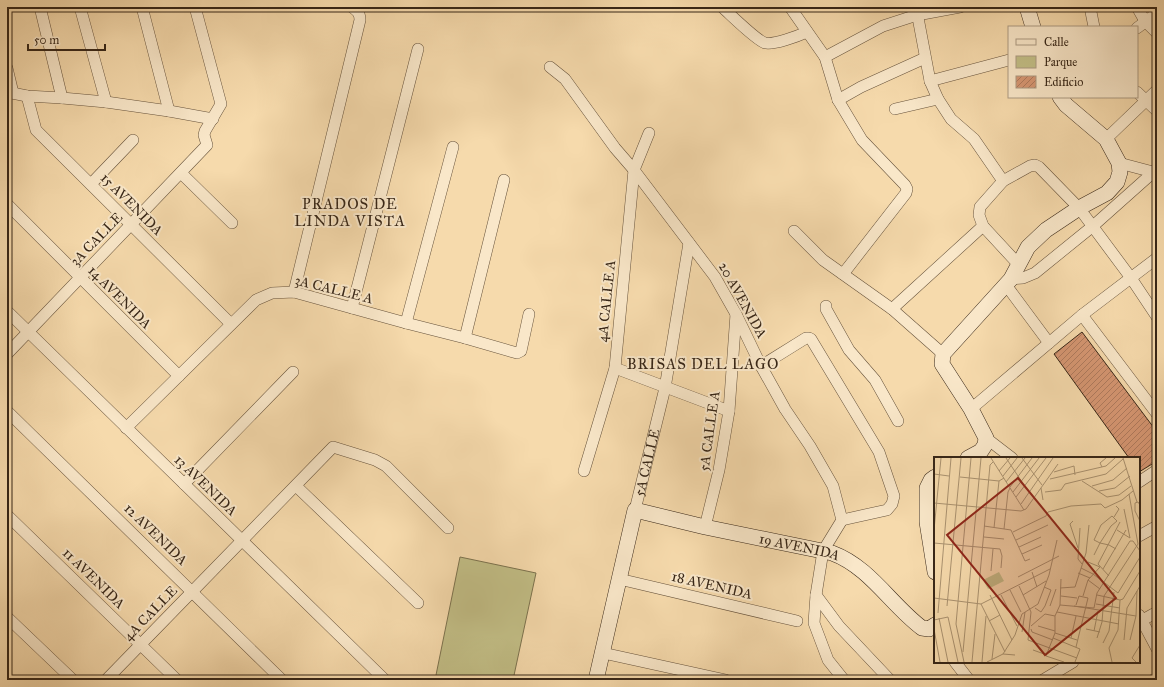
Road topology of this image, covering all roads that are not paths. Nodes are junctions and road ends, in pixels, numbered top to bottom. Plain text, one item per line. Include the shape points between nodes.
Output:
1 (40, 7) edge
2 (80, 7) edge
3 (142, 7) edge
4 (195, 7) edge
5 (352, 7) edge
6 (722, 7) edge
7 (790, 7) edge
8 (960, 7) edge
9 (1028, 7) edge
10 (1090, 7) edge
11 (1137, 7) edge
12 (916, 11) edge
13 (1157, 13) edge
14 (1141, 24) edge
15 (1033, 26) edge
16 (1094, 26) edge
17 (807, 32) junction
18 (1157, 33) edge
19 (418, 49) dead end
20 (825, 57) junction
21 (925, 58) junction
22 (1008, 60) edge
23 (550, 67) dead end
24 (7, 68) edge
25 (930, 81) junction
26 (1157, 90) edge
27 (10, 92) edge
28 (1138, 93) edge
29 (27, 96) junction
30 (62, 98) junction
31 (1061, 98) edge
32 (838, 100) junction
33 (938, 100) junction
34 (1146, 101) junction
35 (106, 102) junction
36 (895, 109) dead end
37 (169, 111) junction
38 (1157, 111) edge
39 (213, 119) junction
40 (649, 133) dead end
41 (1106, 139) junction
42 (133, 140) dead end
43 (453, 147) dead end
44 (1119, 163) junction
45 (634, 170) junction
46 (1155, 171) edge
47 (181, 173) junction
48 (504, 180) dead end
49 (1003, 181) junction
50 (91, 184) junction
51 (7, 204) edge
52 (1079, 208) junction
53 (232, 223) dead end
54 (131, 224) junction
55 (983, 226) junction
56 (1093, 226) junction
57 (794, 231) dead end
58 (689, 243) junction
59 (1157, 258) edge
60 (1018, 265) junction
61 (843, 274) junction
62 (79, 278) junction
63 (1131, 278) junction
64 (1008, 282) junction
65 (294, 292) junction
66 (826, 306) dead end
67 (352, 308) junction
68 (892, 310) junction
69 (7, 311) edge
70 (529, 314) dead end
71 (736, 314) junction
72 (1082, 315) junction
73 (1157, 317) edge
74 (406, 323) junction
75 (231, 324) junction
76 (28, 332) junction
77 (465, 338) junction
78 (1049, 343) junction
79 (7, 354) edge
80 (943, 354) junction
81 (761, 366) junction
82 (615, 368) junction
83 (293, 372) dead end
84 (179, 376) junction
85 (665, 388) junction
86 (971, 409) junction
87 (7, 411) edge
88 (729, 411) junction
89 (1157, 414) edge
90 (898, 421) dead end
91 (126, 428) junction
92 (986, 438) junction
93 (970, 457) edge
94 (1011, 457) edge
95 (1157, 470) edge
96 (584, 471) dead end
97 (934, 478) edge
98 (1140, 481) edge
99 (184, 484) junction
100 (296, 486) junction
101 (635, 510) junction
102 (7, 515) edge
103 (842, 520) junction
104 (1157, 526) edge
105 (705, 527) junction
106 (448, 528) dead end
107 (1140, 535) edge
108 (242, 540) junction
109 (823, 550) junction
110 (934, 566) edge
111 (619, 579) junction
112 (193, 591) junction
113 (816, 595) junction
114 (418, 603) dead end
115 (1157, 612) edge
116 (7, 617) edge
117 (1140, 619) edge
118 (797, 621) dead end
119 (933, 630) edge
120 (141, 644) junction
121 (1157, 649) edge
122 (603, 653) junction
123 (957, 663) edge
124 (1071, 663) edge
125 (1157, 678) edge
126 (73, 680) edge
127 (106, 680) edge
128 (177, 680) edge
129 (282, 680) edge
130 (385, 680) edge
131 (596, 680) edge
132 (726, 680) edge
133 (844, 680) edge
134 (890, 680) edge
135 (969, 680) edge
136 (1043, 680) edge
137 (1153, 680) edge

1 - 30 street
2 - 35 street
3 - 37 street
4 - 39 street via 220,104
5 - 65 street via 358,12 360,20
6 - 17 street via 766,43 789,39
7 - 17 street
8 - 12 street
9 - 15 street
10 - 16 street
11 - 14 street
12 - 20 street
12 - 21 street
13 - 14 street
14 - 18 street
17 - 20 street
19 - 67 street
20 - 32 street
21 - 25 street
21 - 32 street via 860,87
22 - 25 street
23 - 45 street, 20 AVENIDA via 565,79
24 - 27 street
25 - 33 street
26 - 34 street
27 - 29 street
28 - 34 street
29 - 30 street
29 - 50 street, 15 AVENIDA via 36,130
30 - 35 street
31 - 41 street
32 - 61 street via 862,140 907,189
33 - 36 street
33 - 49 street via 951,119 974,139
34 - 38 street
34 - 41 street
35 - 37 street
37 - 39 street
39 - 47 street, 3A CALLE via 204,135 207,145
40 - 45 street, 4A CALLE A
41 - 44 street
42 - 50 street
43 - 74 street
44 - 46 street
44 - 52 street via 1120,172 1112,188
45 - 58 street, 20 AVENIDA
45 - 82 street, 4A CALLE A
46 - 56 street
47 - 53 street
47 - 54 street, 3A CALLE
48 - 77 street
49 - 52 street via 1035,165
49 - 55 street via 980,208 979,215
50 - 54 street, 15 AVENIDA
51 - 62 street, 14 AVENIDA
52 - 56 street
52 - 60 street via 1046,230 1028,248
54 - 62 street, 3A CALLE
54 - 75 street, 15 AVENIDA
55 - 60 street
55 - 68 street
56 - 63 street
56 - 64 street via 1035,273
57 - 61 street via 823,260
58 - 71 street, 20 AVENIDA via 715,277
58 - 85 street, 5A CALLE
59 - 63 street
60 - 64 street
61 - 68 street
62 - 76 street, 3A CALLE
62 - 84 street, 14 AVENIDA
63 - 72 street
63 - 73 street
64 - 78 street
64 - 80 street
65 - 67 street, 3A CALLE A
65 - 75 street, 3A CALLE A via 272,293 256,300
66 - 90 street via 849,350 875,380
67 - 74 street, 3A CALLE A
68 - 80 street
69 - 76 street, 13 AVENIDA
70 - 77 street, 3A CALLE A via 521,350 517,353
71 - 81 street, 20 AVENIDA
71 - 88 street, 5A CALLE A
72 - 78 street
72 - 89 street
74 - 77 street, 3A CALLE A
75 - 84 street, 3A CALLE A
76 - 79 street, 3A CALLE
76 - 91 street, 13 AVENIDA
78 - 86 street
80 - 86 street via 942,364
81 - 103 street, 20 AVENIDA via 833,486
81 - 103 street via 806,338 811,339 879,452 894,496 892,504 887,510
82 - 85 street
82 - 96 street, 4A CALLE A
83 - 99 street
84 - 91 street, 3A CALLE A
85 - 88 street
85 - 101 street, 5A CALLE
86 - 92 street
87 - 112 street, 12 AVENIDA
88 - 105 street, 5A CALLE A via 719,470
91 - 99 street, 13 AVENIDA
92 - 93 street via 981,451
92 - 94 street
95 - 98 street
97 - 110 street via 927,488 927,522
99 - 108 street, 13 AVENIDA
100 - 106 street, 4A CALLE via 333,447 386,466
100 - 108 street, 4A CALLE
100 - 114 street
101 - 105 street, 19 AVENIDA
101 - 111 street, 5A CALLE
102 - 120 street, 11 AVENIDA
103 - 109 street
104 - 107 street
105 - 109 street, 19 AVENIDA
108 - 112 street, 4A CALLE
108 - 130 street, 13 AVENIDA
109 - 113 street
109 - 119 street, 19 AVENIDA via 841,556 855,565 917,624
111 - 118 street, 18 AVENIDA
111 - 122 street, 5A CALLE
112 - 120 street, 4A CALLE
112 - 129 street, 12 AVENIDA
113 - 133 street via 814,623 828,660
113 - 134 street via 839,626
115 - 117 street
116 - 126 street
117 - 121 street
120 - 127 street, 4A CALLE
120 - 128 street, 11 AVENIDA
122 - 131 street, 5A CALLE
122 - 132 street
123 - 135 street
124 - 136 street
125 - 137 street

